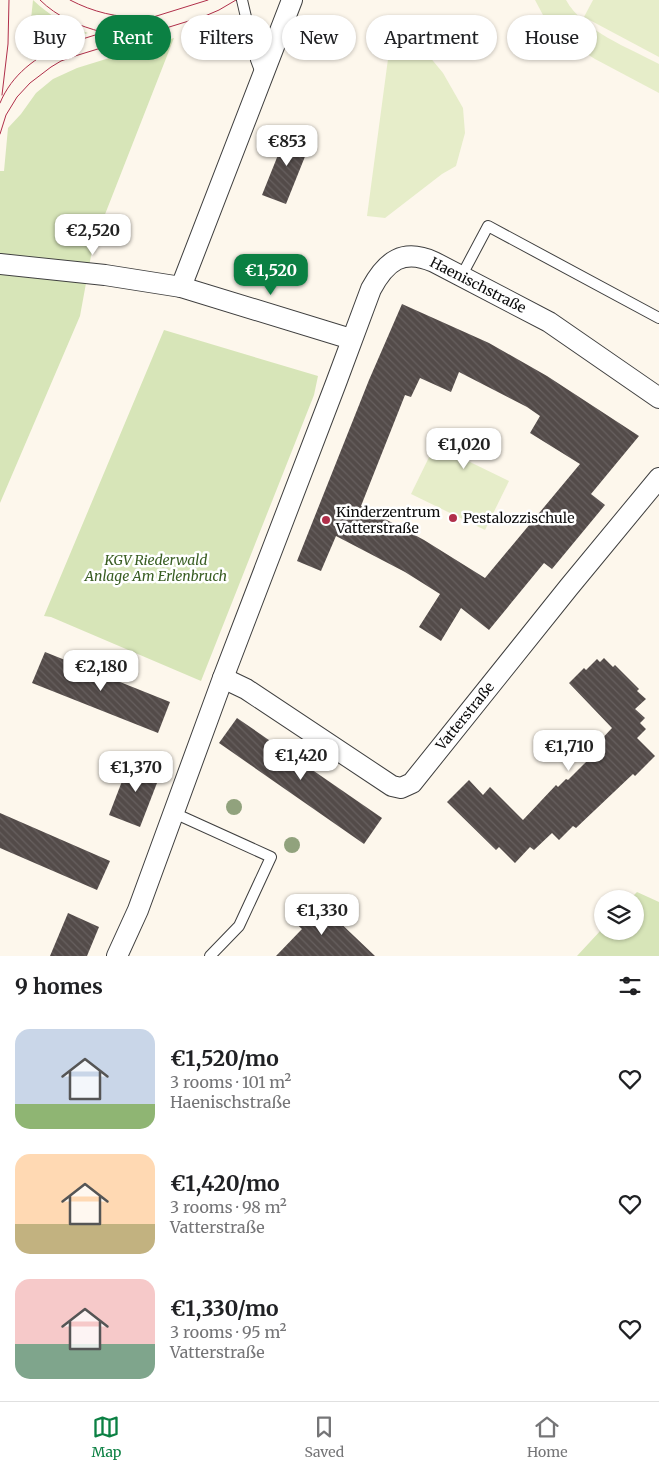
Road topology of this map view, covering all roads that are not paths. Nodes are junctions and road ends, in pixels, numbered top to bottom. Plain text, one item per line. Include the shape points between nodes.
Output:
1 (242, 0) edge
2 (292, 0) edge
3 (264, 73) junction
4 (0, 264) edge
5 (462, 275) junction
6 (181, 287) junction
7 (659, 318) edge
8 (351, 339) junction
9 (659, 398) edge
10 (659, 478) edge
11 (223, 678) junction
12 (174, 813) junction
13 (117, 956) edge
14 (210, 956) edge

1 - 3 lane via 256,60
2 - 3 street
3 - 6 street
4 - 6 street
5 - 7 lane via 488,226
5 - 8 street, Haenischstraße via 415,255 393,261 371,289
5 - 9 street, Haenischstraße via 550,322
6 - 8 street
8 - 11 street
10 - 11 street, Vatterstraße via 412,783 401,788 392,786 246,689
11 - 12 street
12 - 13 street
12 - 14 lane via 271,857 239,926

